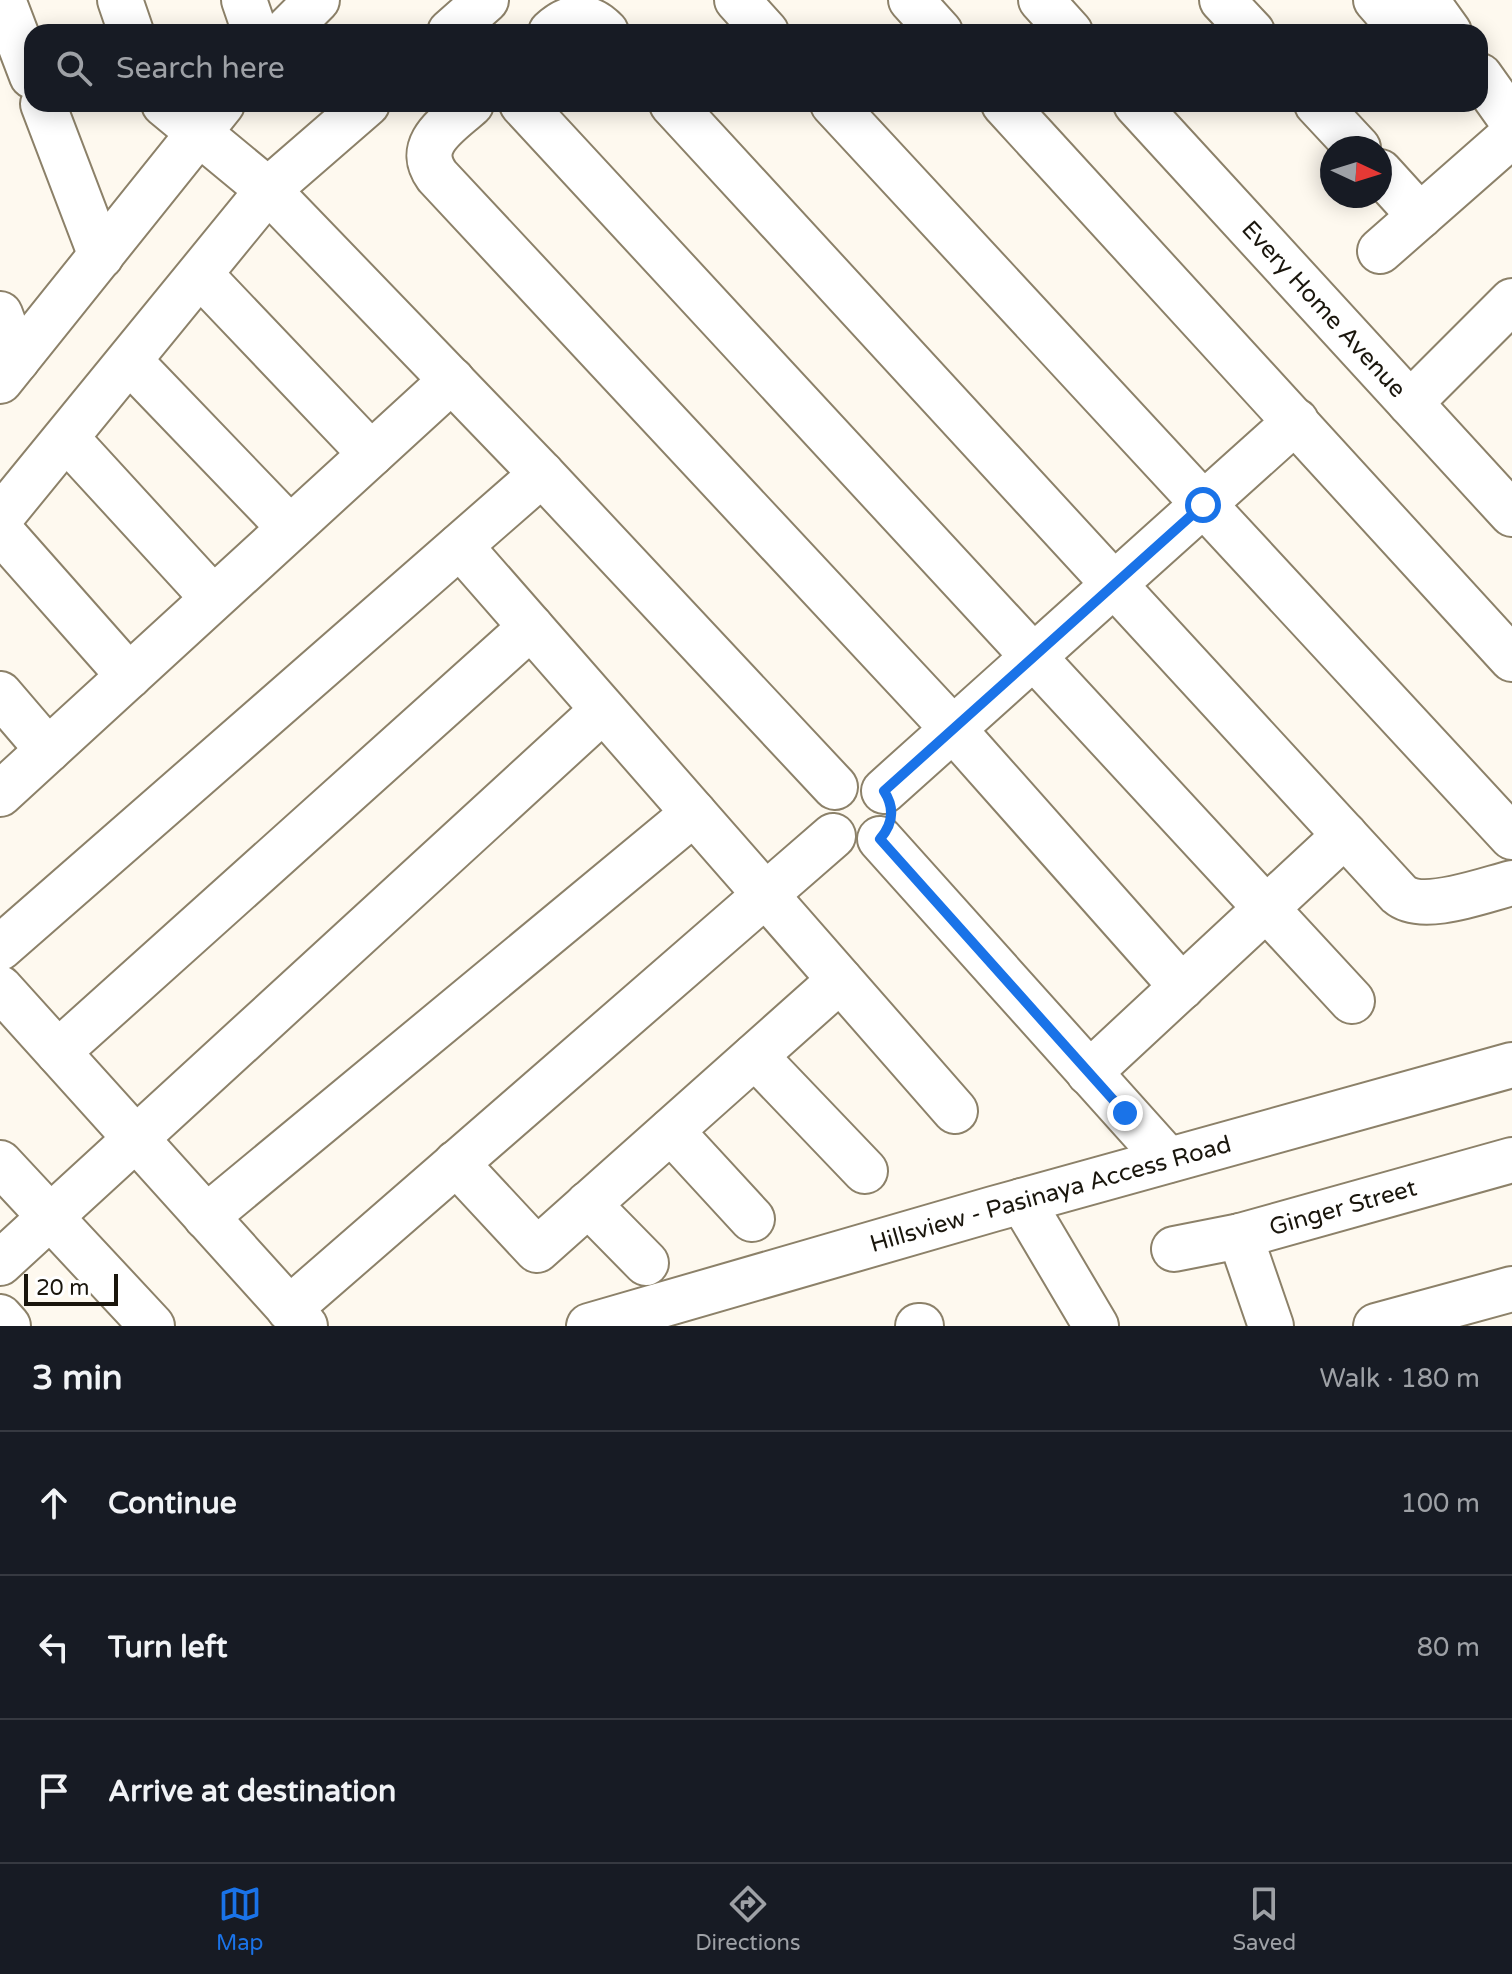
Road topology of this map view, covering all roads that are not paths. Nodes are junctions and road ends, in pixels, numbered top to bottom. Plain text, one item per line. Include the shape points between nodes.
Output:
1 (3, 0) edge
2 (120, 0) edge
3 (244, 0) edge
4 (317, 0) edge
5 (486, 0) edge
6 (737, 0) edge
7 (911, 0) edge
8 (1041, 0) edge
9 (1222, 0) edge
10 (1376, 0) edge
11 (1426, 0) edge
12 (128, 24) edge
13 (252, 24) edge
14 (293, 24) edge
15 (459, 24) edge
16 (560, 24) edge
17 (596, 24) edge
18 (759, 24) edge
19 (933, 24) edge
20 (1063, 24) edge
21 (1244, 24) edge
22 (1397, 24) edge
23 (1443, 24) edge
24 (24, 55) edge
25 (1488, 87) edge
26 (46, 112) edge
27 (189, 112) edge
28 (358, 112) edge
29 (463, 112) edge
30 (529, 112) edge
31 (679, 112) edge
32 (840, 112) edge
33 (1011, 112) edge
34 (1143, 112) edge
35 (1324, 112) edge
36 (210, 119) edge
37 (1512, 121) edge
38 (1512, 135) edge
39 (1347, 136) edge
40 (1392, 185) edge
41 (268, 190) junction
42 (1420, 216) junction
43 (1380, 251) dead end
44 (101, 256) junction
45 (212, 287) dead end
46 (0, 314) edge
47 (1508, 314) edge
48 (9, 370) edge
49 (142, 374) dead end
50 (452, 380) junction
51 (1410, 403) junction
52 (1296, 421) junction
53 (79, 452) dead end
54 (371, 454) junction
55 (542, 474) junction
56 (1203, 505) junction
57 (1512, 514) edge
58 (3, 528) edge
59 (290, 528) junction
60 (460, 546) junction
61 (1114, 585) junction
62 (213, 598) junction
63 (531, 627) junction
64 (1033, 658) junction
65 (1512, 659) edge
66 (129, 676) junction
67 (0, 694) edge
68 (603, 710) junction
69 (953, 729) junction
70 (48, 750) junction
71 (835, 787) junction
72 (884, 791) junction
73 (0, 794) edge
74 (694, 813) junction
75 (1345, 835) junction
76 (833, 836) junction
77 (1512, 837) edge
78 (880, 839) junction
79 (1512, 883) edge
80 (765, 895) junction
81 (1266, 909) junction
82 (0, 948) edge
83 (840, 980) junction
84 (1182, 987) junction
85 (0, 988) edge
86 (1352, 1001) dead end
87 (58, 1052) junction
88 (755, 1056) junction
89 (1512, 1065) edge
90 (1089, 1073) junction
91 (955, 1111) dead end
92 (671, 1131) junction
93 (135, 1139) junction
94 (1168, 1160) junction
95 (1512, 1160) edge
96 (0, 1163) edge
97 (456, 1163) junction
98 (865, 1171) dead end
99 (588, 1204) junction
100 (1007, 1205) junction
101 (51, 1217) junction
102 (206, 1217) junction
103 (752, 1219) dead end
104 (1240, 1236) junction
105 (1174, 1249) dead end
106 (0, 1263) edge
107 (646, 1263) dead end
108 (1512, 1289) edge
109 (0, 1317) edge
110 (297, 1317) edge
111 (8, 1326) edge
112 (152, 1326) edge
113 (589, 1326) edge
114 (1072, 1326) edge
115 (1096, 1326) edge
116 (1271, 1326) edge
117 (1376, 1326) edge

1 - 24 street
2 - 12 street
3 - 13 street
4 - 14 street
5 - 15 street
6 - 18 street
7 - 19 street
8 - 20 street
9 - 21 street
10 - 22 street
11 - 23 street
16 - 17 street via 581,17
25 - 37 street
26 - 44 street
27 - 36 street
28 - 41 street
29 - 69 street via 432,142 430,166 437,176
30 - 64 street
31 - 61 street
32 - 56 street
33 - 52 street
34 - 51 street, Every Home Avenue
35 - 39 street
36 - 41 street
36 - 44 street
38 - 42 street
40 - 42 street
41 - 50 street
41 - 58 street
42 - 43 street
44 - 48 street
45 - 54 street
46 - 48 street
47 - 51 street
49 - 59 street
50 - 54 street
50 - 55 street
51 - 57 street, Every Home Avenue
52 - 56 street
52 - 65 street
53 - 62 street
54 - 59 street
55 - 60 street
55 - 71 street
56 - 61 street
56 - 77 street
58 - 66 street
59 - 62 street
60 - 63 street
60 - 82 street
61 - 64 street
61 - 75 street
62 - 66 street
63 - 68 street
63 - 87 street
64 - 69 street
64 - 81 street
66 - 70 street
67 - 70 street
68 - 74 street
68 - 93 street
69 - 72 street
69 - 84 street
70 - 73 street
71 - 72 street via 861,778
71 - 76 street via 824,811
72 - 78 street via 892,810
74 - 80 street
74 - 102 street
75 - 79 street via 1406,900 1430,902
75 - 81 street
76 - 78 street via 861,846
76 - 80 street
78 - 90 street
80 - 83 street
80 - 97 street
81 - 84 street
81 - 86 street
83 - 88 street
83 - 91 street
84 - 90 street
85 - 87 street
87 - 93 street
88 - 92 street
88 - 98 street
89 - 94 street, Hillsview - Pasinaya Access Road
90 - 94 street
92 - 99 street
92 - 103 street
93 - 101 street
93 - 102 street
94 - 100 street, Hillsview - Pasinaya Access Road
95 - 104 street, Ginger Street
96 - 101 street
97 - 99 street via 537,1250
97 - 110 street
99 - 107 street
100 - 113 street, Hillsview - Pasinaya Access Road
100 - 114 street
100 - 115 street
101 - 106 street
101 - 112 street
102 - 110 street
104 - 105 street, Ginger Street
104 - 116 street
108 - 117 street
109 - 111 street

